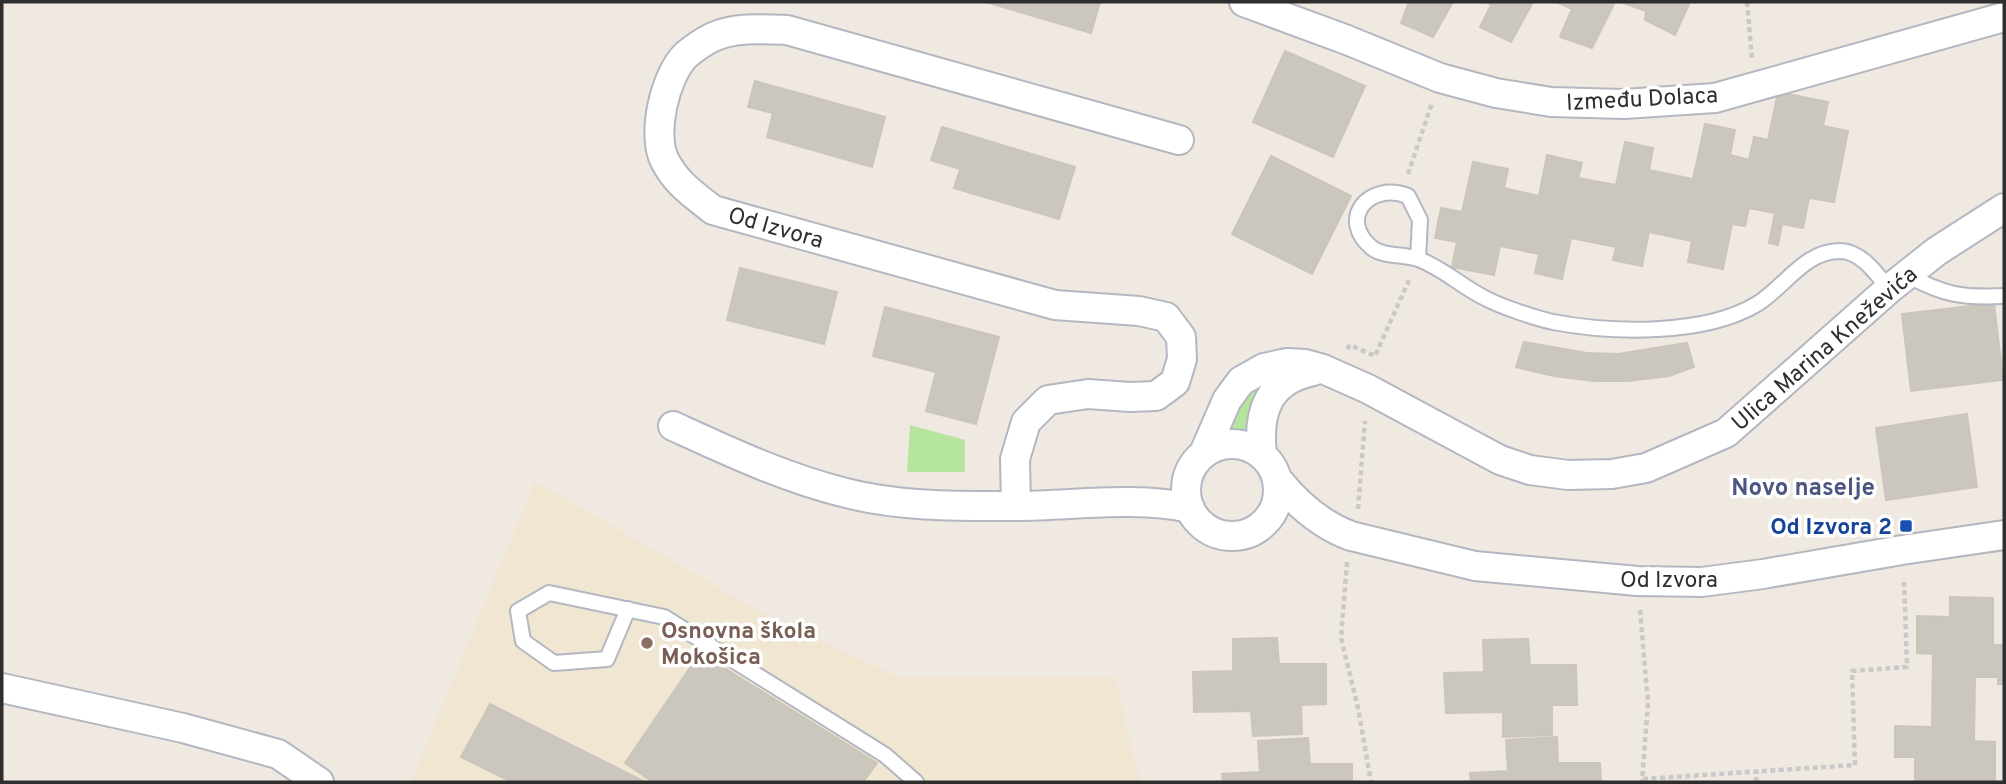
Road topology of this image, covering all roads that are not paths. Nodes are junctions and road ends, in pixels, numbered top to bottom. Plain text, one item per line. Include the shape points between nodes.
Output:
1 (1244, 2) edge
2 (2004, 18) edge
3 (1179, 140) dead end
4 (2004, 208) edge
5 (1418, 259) junction
6 (1898, 282) junction
7 (2004, 296) edge
8 (1333, 361) junction
9 (673, 426) dead end
10 (1262, 454) junction
11 (1199, 459) junction
12 (1278, 481) junction
13 (1131, 502) junction
14 (1016, 506) junction
15 (1190, 508) junction
16 (1335, 530) junction
17 (1247, 534) junction
18 (2004, 535) edge
19 (628, 609) junction
20 (2, 688) edge
21 (319, 782) edge
22 (916, 782) edge

1 - 2 street, Između Dolaca via 1440,78 1551,102 1624,104 1715,97
3 - 14 street, Od Izvora via 787,30 751,29 714,37 685,56 665,92 659,128 663,158 679,184 713,210 1055,305 1166,317 1181,337 1182,359 1175,382 1156,396 1088,394 1048,400 1026,422 1015,459
4 - 6 street, Ulica Marina Kneževića
5 - 5 lane via 1420,220 1408,196 1378,192 1364,201 1356,217 1361,237 1375,250
5 - 6 lane via 1485,298 1551,321 1610,329 1677,327 1718,320 1755,305 1810,258 1841,251
6 - 7 lane via 1948,294
6 - 8 street, Ulica Marina Kneževića via 1726,433 1646,468 1612,474 1569,475 1500,460 1395,402
8 - 10 street via 1276,388 1262,418
8 - 11 street, Ulica Marina Kneževića via 1287,363 1264,368 1241,381
9 - 14 street via 778,473 848,494 902,502
10 - 11 street via 1233,443 1218,446
10 - 12 street
11 - 13 street via 1177,482
11 - 15 street via 1187,478
12 - 16 street, Od Izvora
12 - 17 street via 1269,519
13 - 14 street
13 - 15 street
15 - 17 street via 1197,520 1220,534
16 - 17 street, Od Izvora via 1299,527
16 - 18 street, Od Izvora via 1475,566 1637,581 1702,582
19 - 19 lane via 549,593 518,611 523,641 554,663 607,659
19 - 22 lane via 664,617 885,755
20 - 21 street via 278,754

